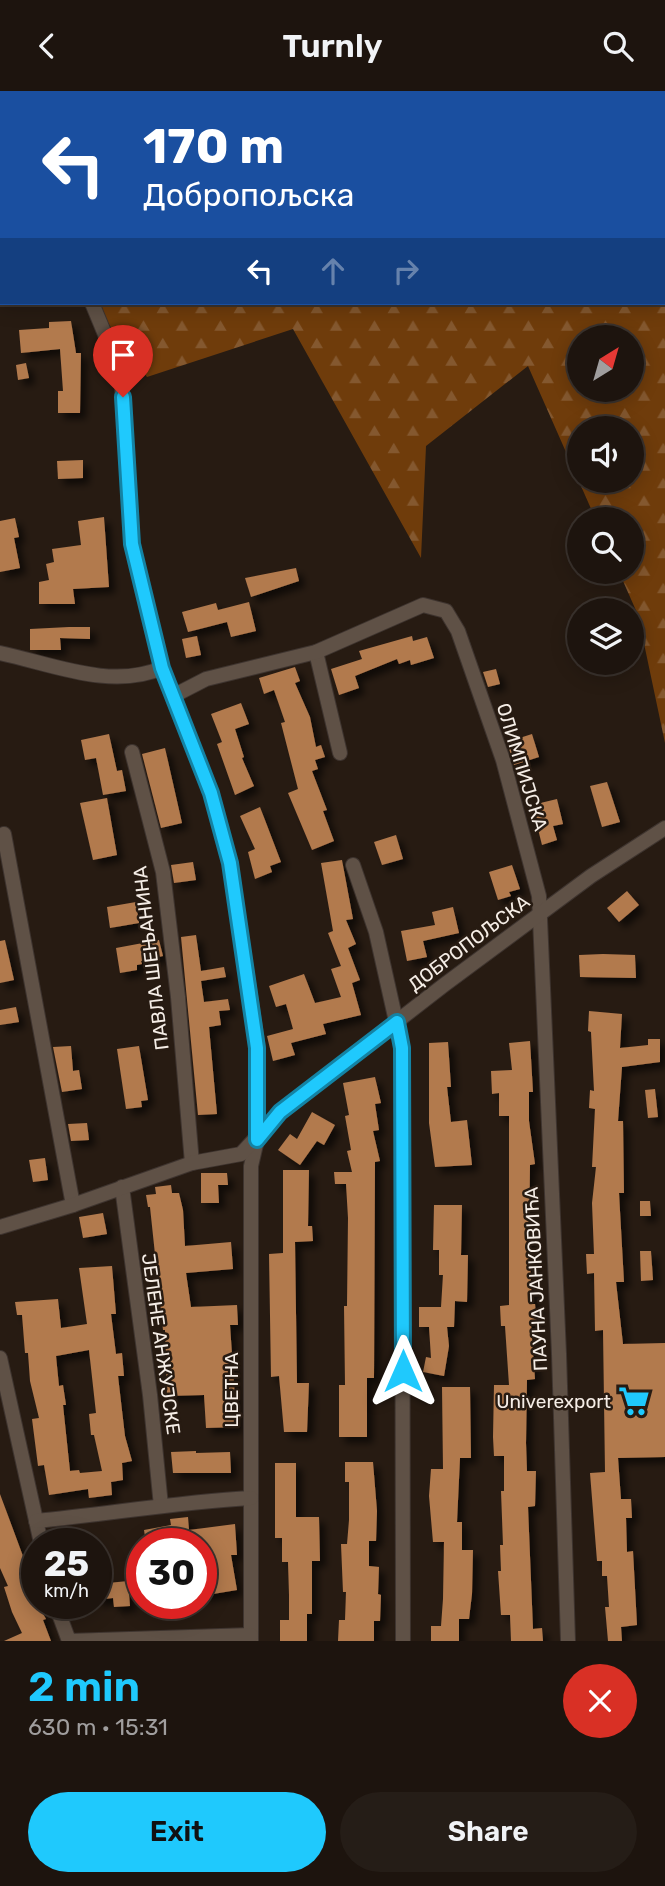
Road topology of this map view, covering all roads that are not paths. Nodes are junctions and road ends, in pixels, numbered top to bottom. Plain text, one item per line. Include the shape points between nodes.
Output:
1 (93, 305) edge
2 (316, 652) junction
3 (0, 653) edge
4 (162, 668) junction
5 (175, 695) junction
6 (132, 752) dead end
7 (340, 753) dead end
8 (665, 828) edge
9 (4, 835) dead end
10 (353, 865) dead end
11 (539, 916) junction
12 (397, 1022) junction
13 (257, 1140) junction
14 (192, 1163) junction
15 (122, 1187) junction
16 (73, 1205) junction
17 (0, 1227) edge
18 (0, 1358) edge
19 (251, 1498) junction
20 (161, 1506) junction
21 (36, 1521) junction
22 (38, 1528) edge
23 (61, 1619) edge
24 (251, 1638) edge
25 (69, 1641) edge
26 (403, 1641) edge
27 (568, 1641) edge

1 - 4 street, ЦВЕТНА via 121,373 132,544
2 - 5 street via 206,679
2 - 7 street
2 - 11 street, ОЛИМПИЈСКА via 424,605 446,611 458,631 503,760 539,896
3 - 4 street via 106,677 150,674
4 - 5 street, ЦВЕТНА
5 - 13 street, ЦВЕТНА via 211,793 230,863 257,1048
6 - 14 street, ПАВЛА ШЕЊАНИНА via 163,871
8 - 11 street, ДОБРОПОЉСКА
9 - 16 street
10 - 12 street via 376,932
11 - 12 street, ДОБРОПОЉСКА
11 - 27 street, ПАУНА ЈАНКОВИЋА
12 - 13 street, ДОБРОПОЉСКА via 280,1112
12 - 26 street via 402,1048
13 - 14 street, ДОБРОПОЉСКА via 241,1154
13 - 19 street, ЦВЕТНА via 251,1166
14 - 15 street, ДОБРОПОЉСКА
15 - 16 street, ДОБРОПОЉСКА
15 - 20 street, ЈЕЛЕНЕ АНЖУЈСКЕ
16 - 17 street, ДОБРОПОЉСКА
18 - 21 street
19 - 20 street
19 - 24 street, ЦВЕТНА
20 - 21 street
21 - 22 street
23 - 25 street
24 - 25 street

